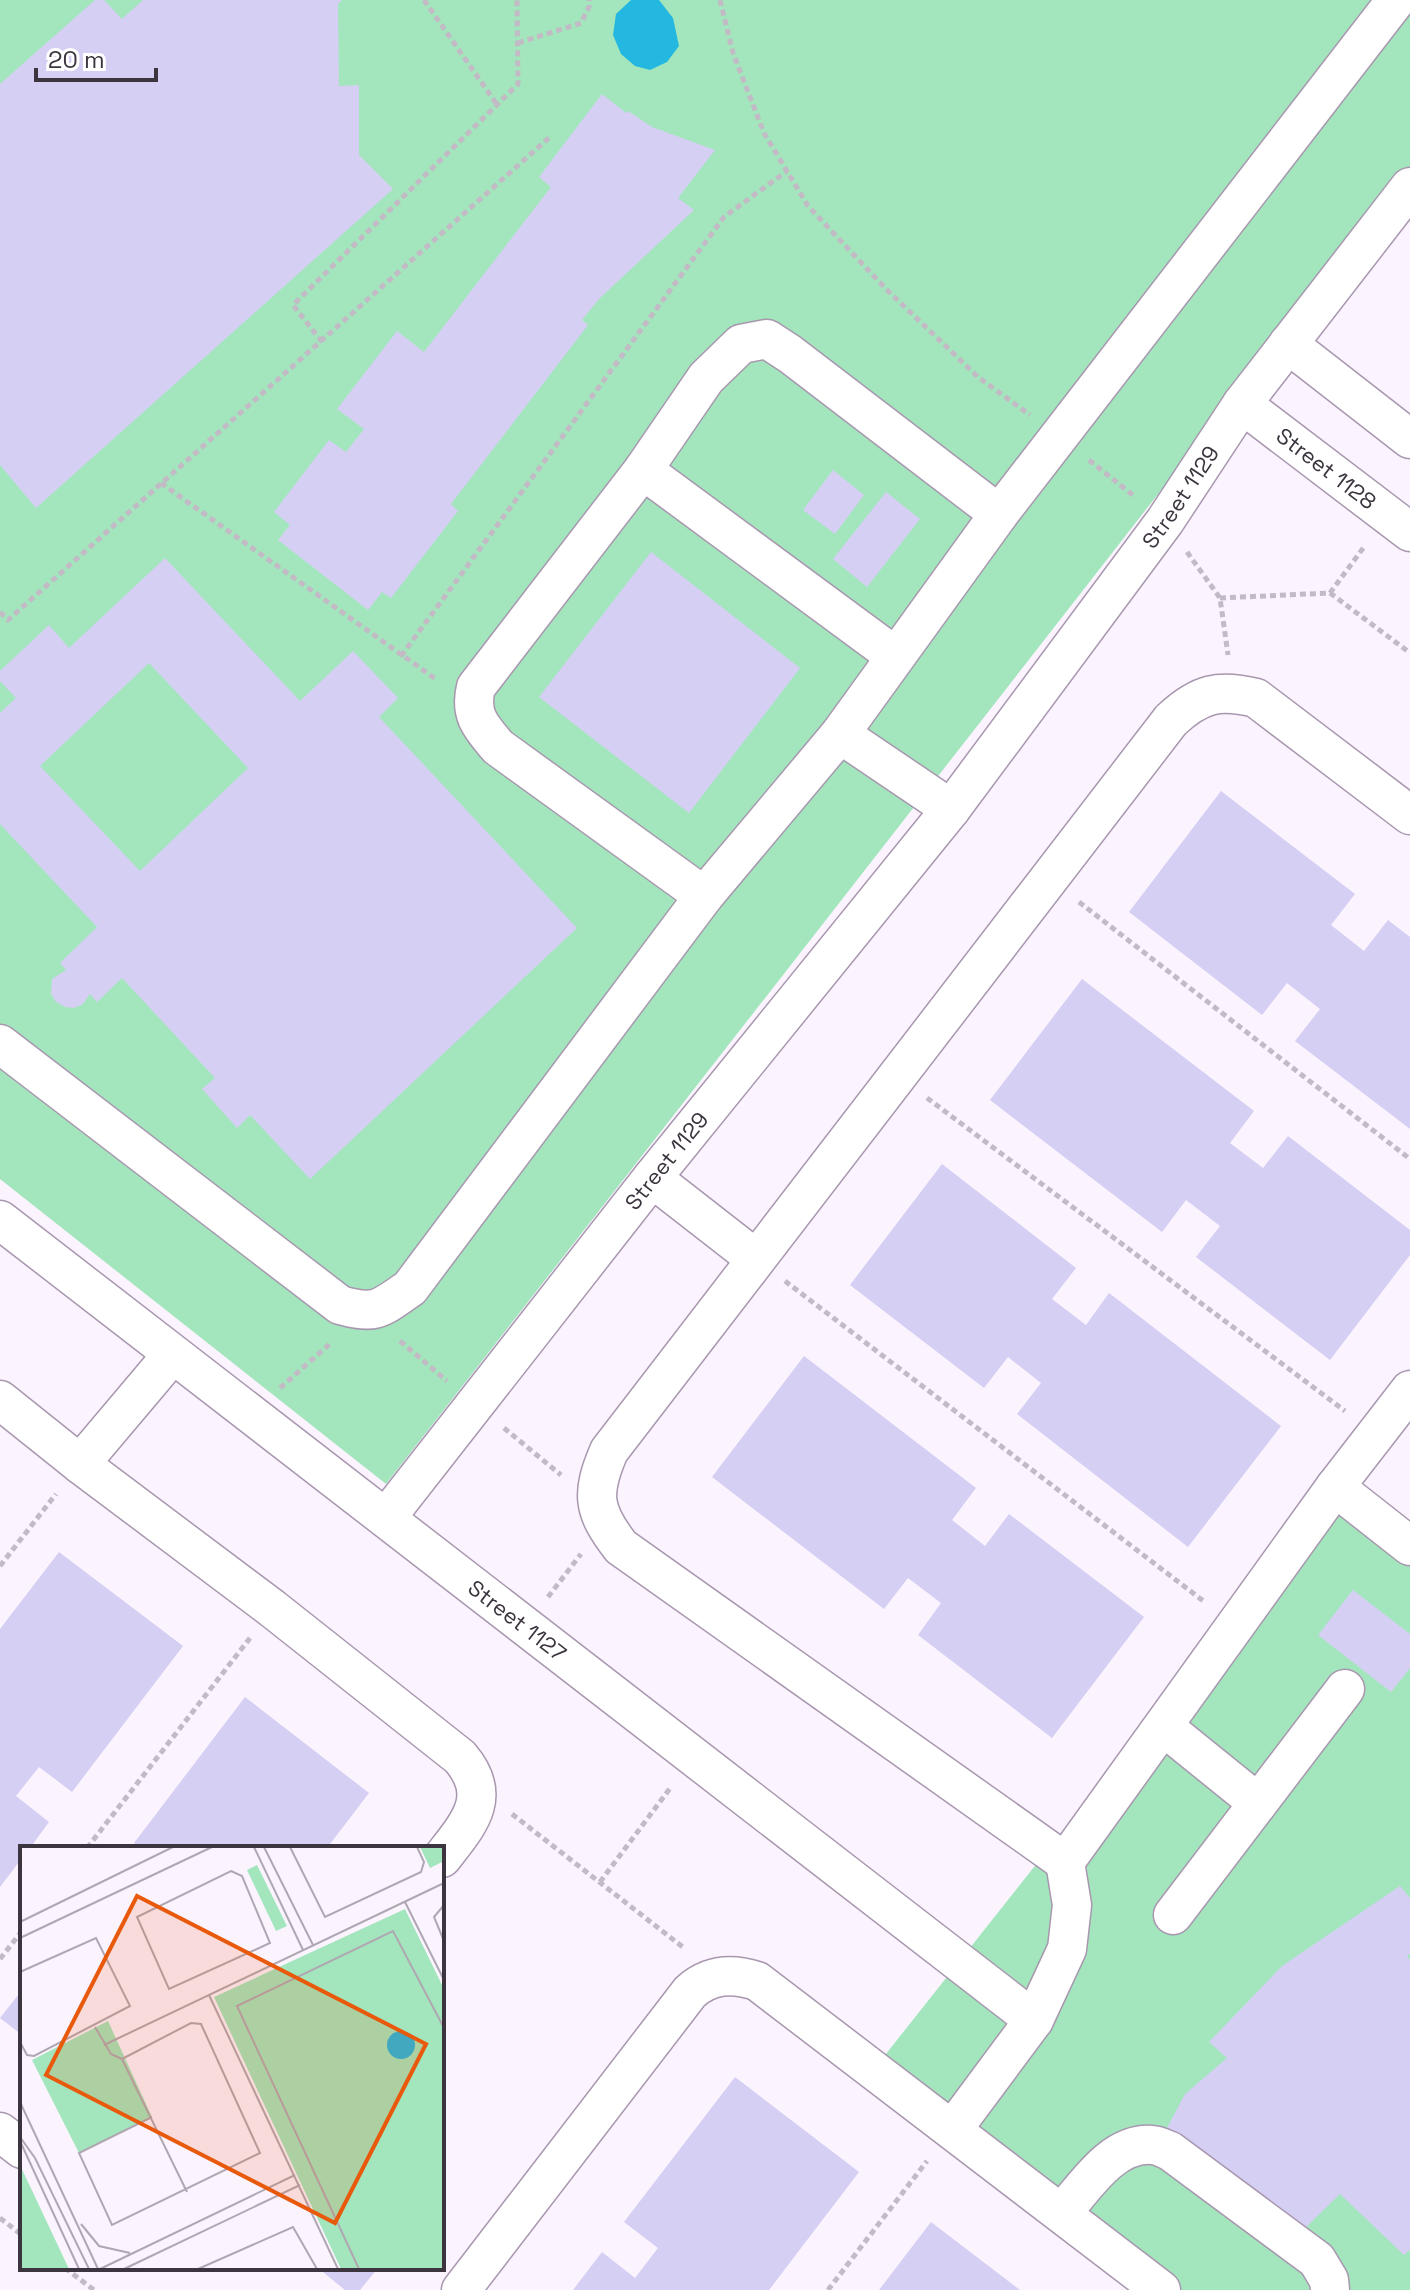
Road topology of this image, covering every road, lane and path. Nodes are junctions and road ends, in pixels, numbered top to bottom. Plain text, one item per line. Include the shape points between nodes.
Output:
1 (424, 0) edge
2 (517, 0) edge
3 (589, 0) edge
4 (720, 0) edge
5 (1396, 0) edge
6 (518, 43) junction
7 (498, 106) junction
8 (551, 136) dead end
9 (787, 171) junction
10 (1410, 187) edge
11 (322, 342) junction
12 (1288, 344) junction
13 (1242, 404) junction
14 (1059, 436) junction
15 (1410, 439) edge
16 (643, 470) junction
17 (161, 483) junction
18 (999, 514) junction
19 (1165, 521) junction
20 (1399, 524) edge
21 (1330, 593) junction
22 (1220, 598) junction
23 (0, 612) edge
24 (1410, 653) edge
25 (401, 656) junction
26 (895, 656) junction
27 (1234, 693) junction
28 (472, 703) junction
29 (840, 734) junction
30 (951, 809) junction
31 (1410, 815) edge
32 (1049, 879) junction
33 (704, 896) junction
34 (0, 1044) edge
35 (897, 1076) junction
36 (1410, 1159) edge
37 (652, 1178) junction
38 (0, 1220) edge
39 (756, 1259) junction
40 (366, 1312) junction
41 (172, 1355) junction
42 (1410, 1390) edge
43 (0, 1400) edge
44 (250, 1414) junction
45 (1376, 1434) junction
46 (80, 1464) junction
47 (1335, 1487) junction
48 (386, 1518) junction
49 (605, 1526) junction
50 (1410, 1546) edge
51 (0, 1566) edge
52 (273, 1609) junction
53 (1236, 1625) junction
54 (525, 1626) junction
55 (1345, 1689) dead end
56 (1164, 1727) junction
57 (694, 1757) junction
58 (478, 1787) junction
59 (1258, 1803) junction
60 (89, 1846) edge
61 (444, 1855) edge
62 (1065, 1862) junction
63 (600, 1882) junction
64 (1173, 1915) dead end
65 (20, 1934) edge
66 (0, 1959) edge
67 (720, 1976) junction
68 (1034, 2020) junction
69 (953, 2129) junction
70 (0, 2132) edge
71 (20, 2147) edge
72 (1062, 2213) junction
73 (0, 2218) edge
74 (20, 2233) edge
75 (68, 2270) edge
76 (94, 2290) edge
77 (461, 2290) edge
78 (828, 2290) edge
79 (1161, 2290) edge
80 (1330, 2290) edge

1 - 7 path
2 - 6 path
3 - 6 path via 581,23
4 - 9 path via 733,53 764,133
5 - 14 street
6 - 7 path via 518,84
7 - 11 path via 293,305
8 - 11 path
9 - 14 path via 808,206 886,289 978,377
9 - 25 path via 724,217
10 - 12 street, Street 1129
11 - 17 path
12 - 13 street, Street 1129
12 - 15 street
13 - 19 street, Street 1129
13 - 20 street, Street 1128
14 - 18 street
14 - 19 path
16 - 18 street via 706,378 741,344 767,339
16 - 26 street
16 - 28 street via 476,687
17 - 23 path via 8,620
17 - 25 path
18 - 26 street
19 - 22 path
19 - 30 street, Street 1129
20 - 21 path
21 - 22 path
21 - 24 path
22 - 27 path
25 - 28 path
26 - 29 street
27 - 31 street via 1256,698
27 - 32 street via 1210,694 1171,720
28 - 33 street via 483,730 498,747
29 - 30 street
29 - 33 street
30 - 37 street, Street 1129
32 - 35 street
32 - 36 path
33 - 40 street via 410,1288
34 - 40 street via 317,1289 340,1305
35 - 39 street
35 - 45 path
37 - 39 street
37 - 48 street, Street 1129
38 - 41 street, Street 1127
39 - 49 street via 609,1451 598,1478 596,1503
39 - 53 path
40 - 44 path
41 - 44 street, Street 1127
41 - 46 street
42 - 45 street
43 - 46 street
44 - 48 street, Street 1127
45 - 47 street
46 - 51 path
46 - 52 street
47 - 50 street
47 - 53 street
48 - 54 street, Street 1127
49 - 54 path
49 - 62 street via 621,1547
52 - 58 street via 460,1757
52 - 60 path
53 - 56 street
54 - 57 street, Street 1127
55 - 59 street
56 - 59 street
56 - 62 street
57 - 63 path
57 - 68 street, Street 1127
58 - 61 street via 470,1819
58 - 63 path
59 - 64 street
62 - 68 street via 1072,1905 1067,1949
63 - 67 path
65 - 66 path
67 - 69 street via 757,1981
67 - 77 street via 690,1992
68 - 69 street
69 - 72 street
69 - 78 path
70 - 71 street
72 - 79 street
72 - 80 street via 1108,2161 1130,2148 1153,2145 1170,2151 1317,2260
73 - 74 path
75 - 76 path

